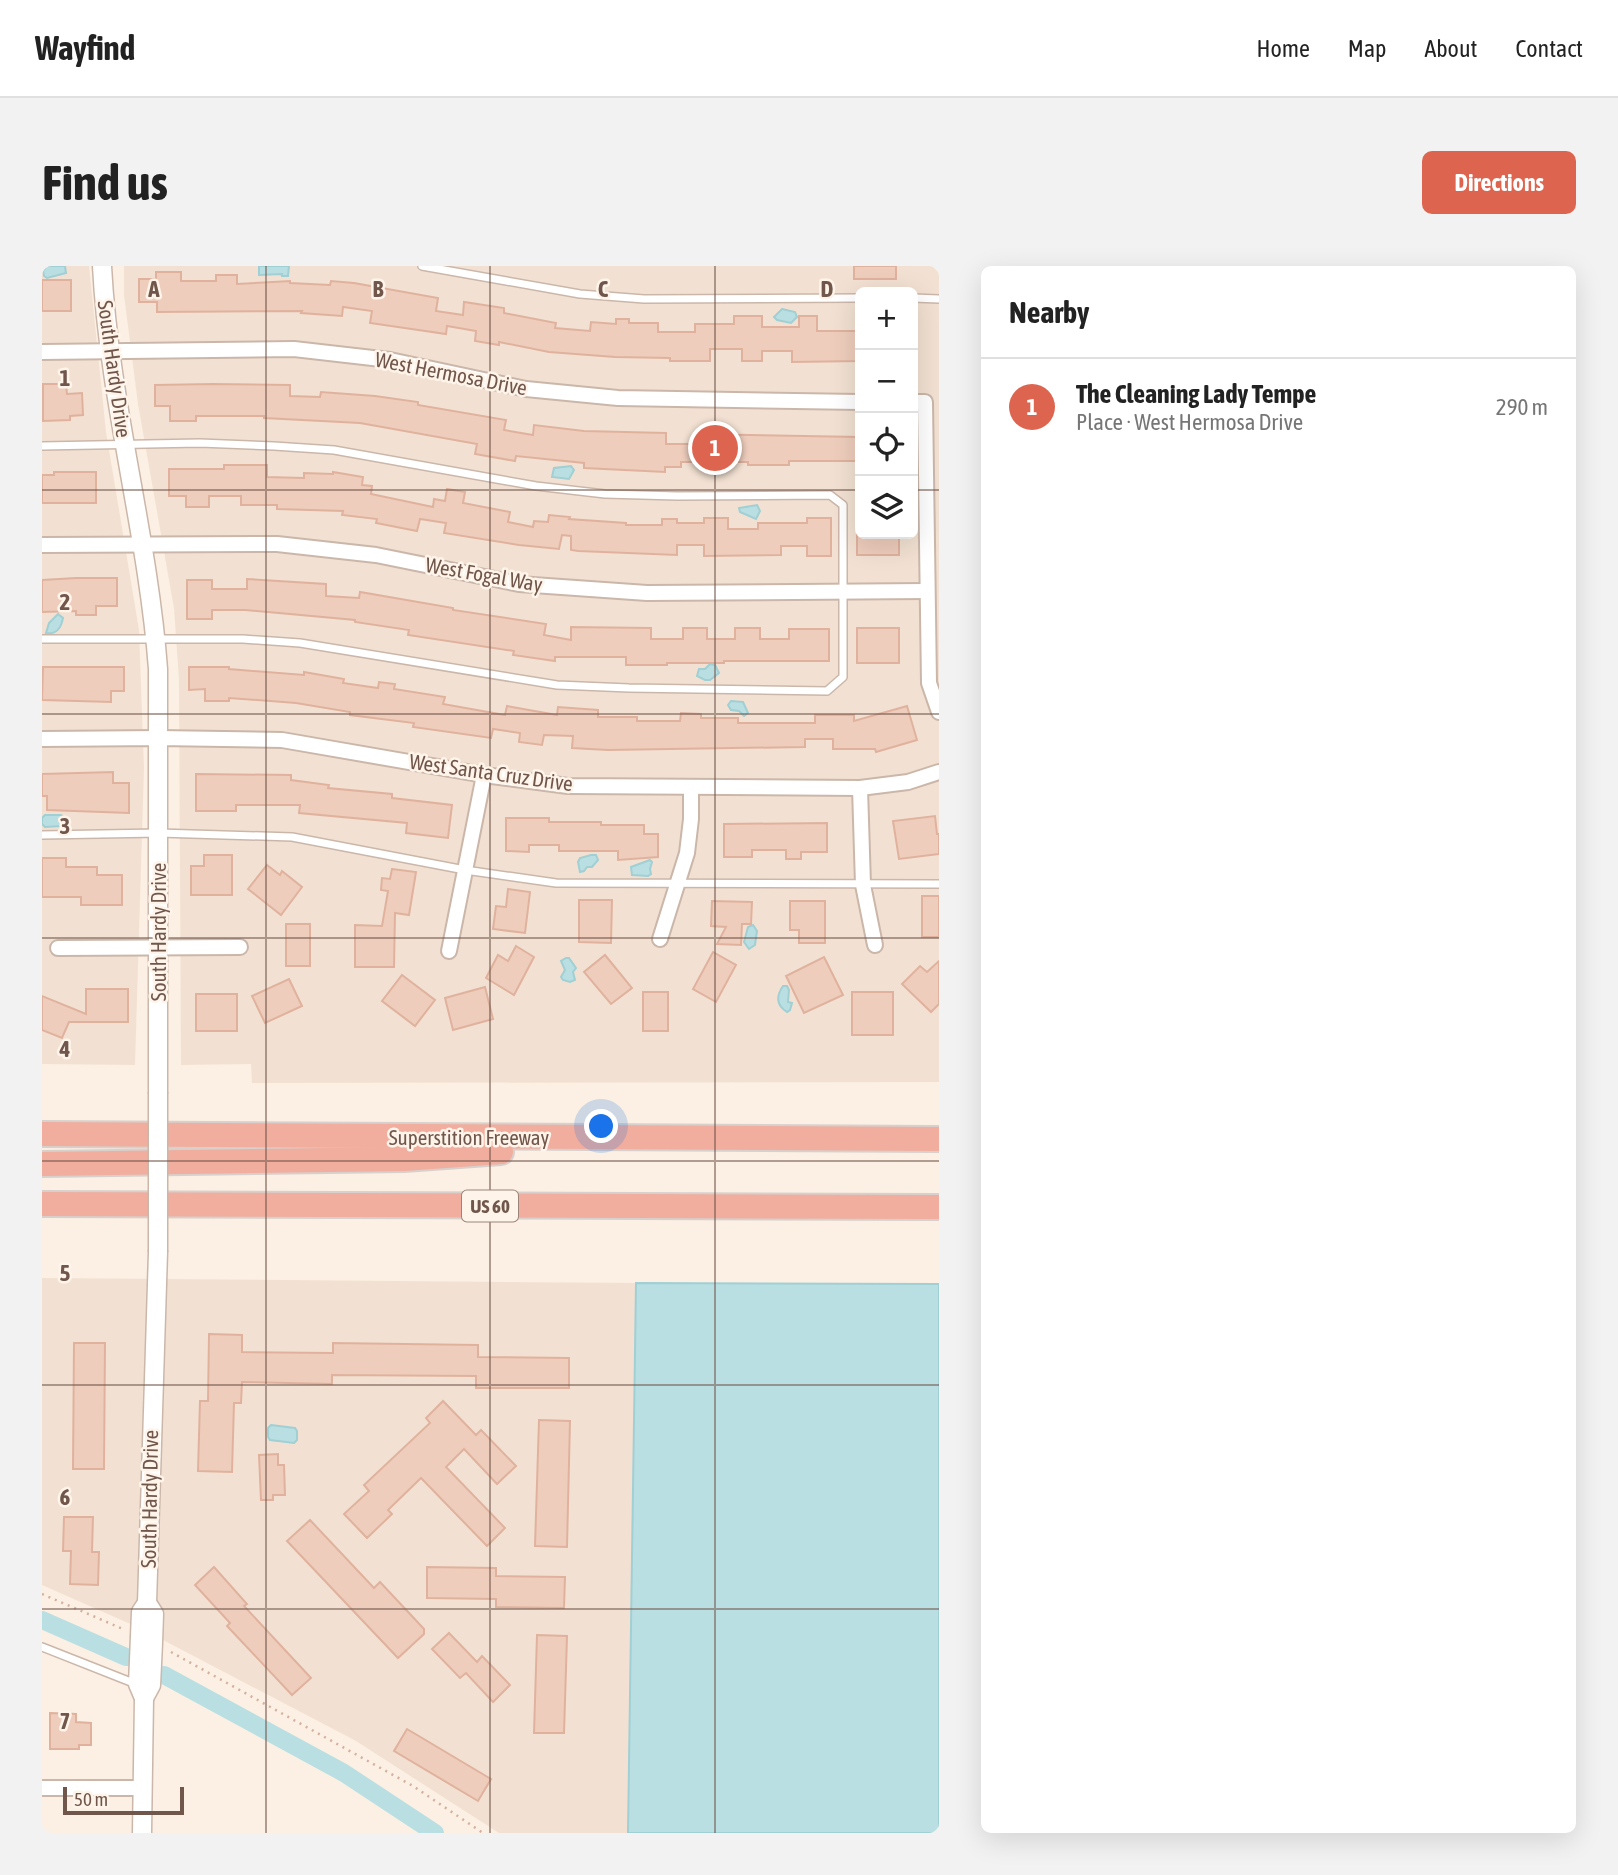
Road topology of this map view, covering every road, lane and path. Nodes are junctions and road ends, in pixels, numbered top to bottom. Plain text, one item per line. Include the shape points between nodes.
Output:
1 (102, 266) edge
2 (422, 266) edge
3 (855, 298) edge
4 (918, 298) edge
5 (939, 299) edge
6 (110, 350) junction
7 (42, 352) edge
8 (855, 402) edge
9 (919, 402) edge
10 (125, 443) junction
11 (42, 446) edge
12 (141, 544) junction
13 (42, 545) edge
14 (927, 591) junction
15 (843, 592) junction
16 (156, 638) junction
17 (42, 639) edge
18 (934, 662) edge
19 (939, 712) edge
20 (159, 738) junction
21 (42, 739) edge
22 (939, 772) edge
23 (484, 775) junction
24 (691, 788) junction
25 (860, 788) junction
26 (159, 833) junction
27 (42, 835) edge
28 (465, 870) junction
29 (678, 883) junction
30 (939, 884) edge
31 (863, 885) junction
32 (660, 939) dead end
33 (875, 945) dead end
34 (240, 947) dead end
35 (58, 948) dead end
36 (158, 948) junction
37 (449, 951) dead end
38 (47, 1134) edge
39 (648, 1139) junction
40 (939, 1139) edge
41 (42, 1164) edge
42 (42, 1204) edge
43 (939, 1207) edge
44 (42, 1594) edge
45 (146, 1643) junction
46 (42, 1647) edge
47 (145, 1689) junction
48 (42, 1788) edge
49 (143, 1788) junction
50 (142, 1833) edge
51 (483, 1833) edge

1 - 6 street, South Hardy Drive
2 - 3 lane via 580,294 631,298
4 - 5 lane
6 - 7 street, West Hermosa Drive
6 - 8 street, West Hermosa Drive via 294,349 390,360 526,389 618,398
6 - 10 street, South Hardy Drive
9 - 14 street
10 - 11 lane
10 - 12 street, South Hardy Drive
10 - 15 lane via 334,450 605,494 830,495 843,505
12 - 13 street, West Fogal Way
12 - 15 street, West Fogal Way via 277,544 376,555 519,584 634,592
12 - 16 street, South Hardy Drive
14 - 15 street, West Fogal Way
14 - 18 street
15 - 16 lane via 843,677 827,691 557,685 300,643
16 - 17 lane
16 - 20 street, South Hardy Drive
18 - 19 street via 929,683
20 - 21 street, West Santa Cruz Drive
20 - 23 street, West Santa Cruz Drive via 282,740
20 - 26 street, South Hardy Drive
22 - 25 street, West Santa Cruz Drive via 908,782
23 - 24 street, West Santa Cruz Drive via 568,786
23 - 28 street
24 - 25 street, West Santa Cruz Drive
24 - 29 street via 687,853
25 - 31 street
26 - 27 lane
26 - 28 lane via 292,837
26 - 36 street, South Hardy Drive
28 - 29 lane via 556,883
28 - 37 street
29 - 31 lane
29 - 32 street
30 - 31 lane
31 - 33 street
34 - 36 street
35 - 36 street
36 - 45 street, South Hardy Drive, bridge via 158,1252 148,1603 141,1612
38 - 39 highway, Superstition Freeway
39 - 40 highway, Superstition Freeway
39 - 41 highway via 404,1159
42 - 43 highway, US 60
44 - 45 path
45 - 47 street, South Hardy Drive
45 - 51 path via 413,1786
46 - 47 lane
47 - 49 street, South Hardy Drive
48 - 49 street
49 - 50 street, South Hardy Drive

